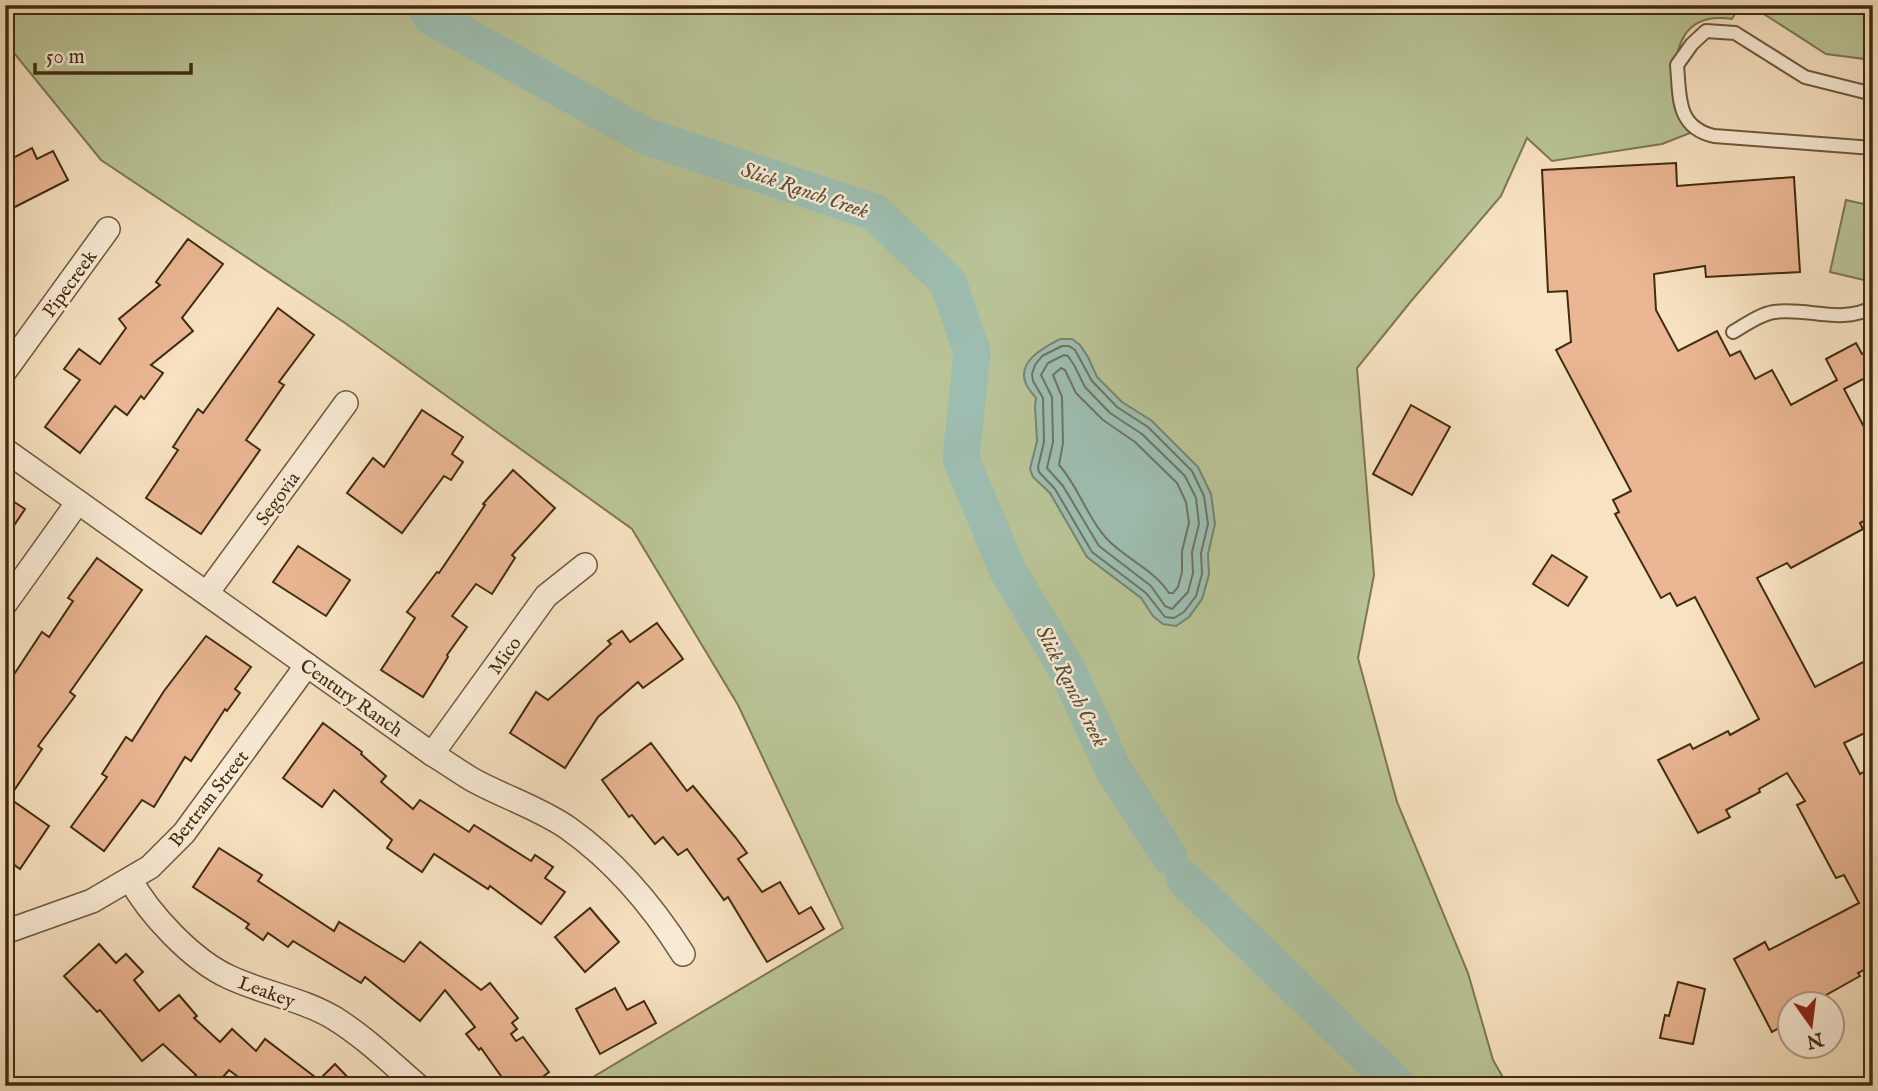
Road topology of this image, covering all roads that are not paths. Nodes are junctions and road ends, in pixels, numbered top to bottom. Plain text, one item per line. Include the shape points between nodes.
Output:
1 (1873, 94) edge
2 (1873, 148) edge
3 (108, 229) dead end
4 (1873, 307) edge
5 (1733, 332) dead end
6 (5, 371) edge
7 (346, 403) dead end
8 (5, 450) edge
9 (78, 502) junction
10 (585, 565) dead end
11 (207, 593) junction
12 (5, 604) edge
13 (307, 665) junction
14 (432, 754) junction
15 (130, 880) junction
16 (5, 932) edge
17 (683, 954) dead end
18 (418, 1086) edge

1 - 2 lane via 1805,77 1735,33 1706,31 1677,65 1680,107 1702,133
3 - 6 street, Pipecreek
4 - 5 lane via 1859,315 1840,316 1770,312
7 - 11 street, Segovia
8 - 9 street, Century Ranch
9 - 11 street, Century Ranch
9 - 12 street
10 - 14 street, Mico via 546,596
11 - 13 street, Century Ranch
13 - 14 street, Century Ranch
13 - 15 street, Bertram Street via 184,832 150,867
14 - 17 street, Century Ranch via 567,827 641,895
15 - 16 street, Bertram Street via 92,901
15 - 18 street, Leakey via 148,908 193,952 226,976 334,1018

